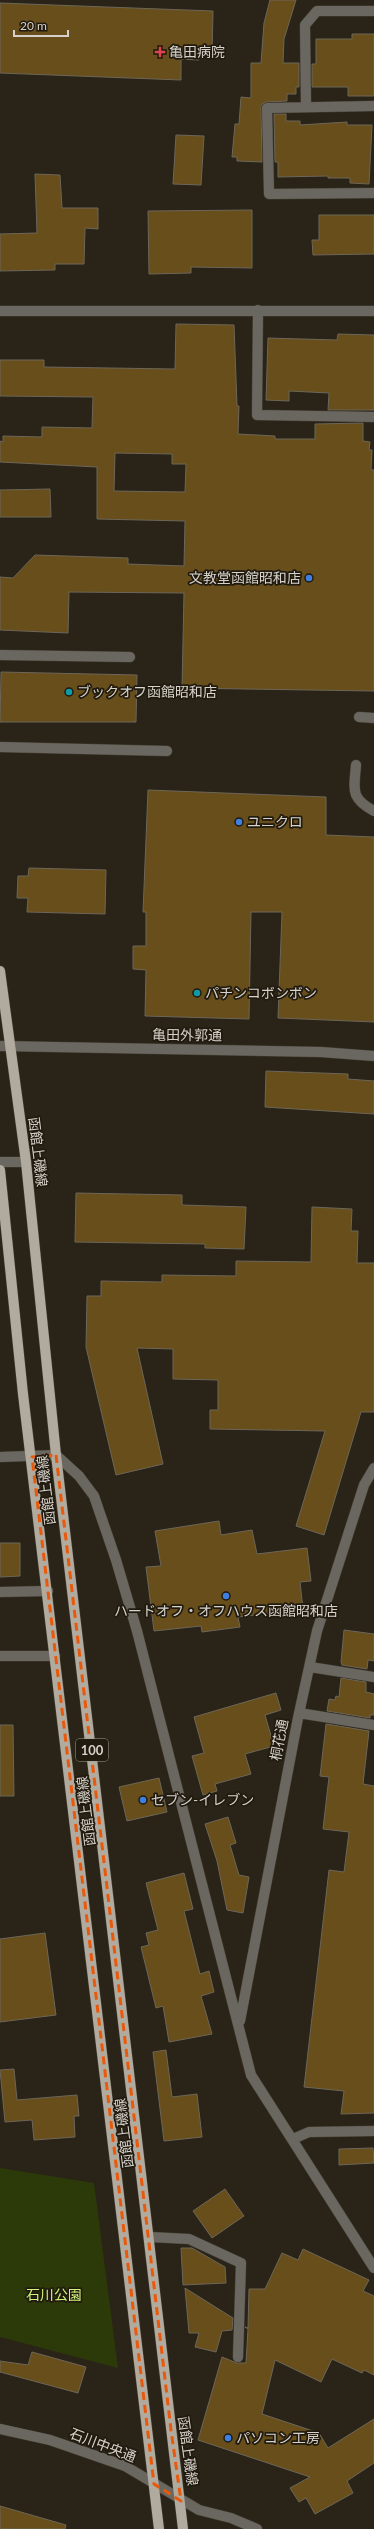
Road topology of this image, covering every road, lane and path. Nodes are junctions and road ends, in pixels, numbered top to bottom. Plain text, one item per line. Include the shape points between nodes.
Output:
1 (374, 11) edge
2 (306, 106) junction
3 (374, 106) edge
4 (374, 193) edge
5 (258, 310) junction
6 (0, 311) edge
7 (374, 311) edge
8 (374, 417) edge
9 (0, 655) edge
10 (130, 657) dead end
11 (359, 717) dead end
12 (374, 718) edge
13 (0, 747) edge
14 (167, 751) dead end
15 (356, 765) dead end
16 (374, 811) edge
17 (0, 971) edge
18 (0, 1046) edge
19 (11, 1047) junction
20 (374, 1056) edge
21 (0, 1162) edge
22 (26, 1162) junction
23 (0, 1170) edge
24 (56, 1455) junction
25 (0, 1457) edge
26 (32, 1457) junction
27 (374, 1468) edge
28 (48, 1591) junction
29 (0, 1592) edge
30 (0, 1656) edge
31 (55, 1656) junction
32 (310, 1667) junction
33 (374, 1677) edge
34 (299, 1713) junction
35 (374, 1725) edge
36 (239, 2024) junction
37 (374, 2131) edge
38 (293, 2139) junction
39 (150, 2237) junction
40 (374, 2268) edge
41 (238, 2357) dead end
42 (0, 2429) edge
43 (154, 2484) junction
44 (182, 2501) junction
45 (159, 2529) edge
46 (183, 2529) edge
47 (257, 2529) edge

1 - 2 street via 317,11 305,25
2 - 3 street
2 - 4 street via 268,108 269,194
5 - 6 street
5 - 7 street
5 - 8 street via 257,415
9 - 10 street
11 - 12 street
13 - 14 street
15 - 16 street via 354,789 359,803
17 - 19 main road, 函館上磯線 / 100
18 - 19 street, 亀田外郭通
19 - 20 street, 亀田外郭通 via 313,1051
19 - 22 main road, 函館上磯線 / 100
21 - 22 street
22 - 24 main road, 函館上磯線 / 100
23 - 26 main road, 函館上磯線 / 100
24 - 26 street
24 - 36 street via 79,1476 94,1496 116,1560
24 - 39 main road, 函館上磯線 / 100
25 - 26 street
26 - 28 main road, 函館上磯線 / 100
27 - 32 street, 桐花通 via 364,1485 320,1623
28 - 29 street
28 - 31 main road, 函館上磯線 / 100
30 - 31 street
31 - 43 main road, 函館上磯線 / 100
32 - 33 street
32 - 34 street, 桐花通
34 - 35 street
34 - 36 street, 桐花通
36 - 38 street via 251,2075
37 - 38 street via 309,2132
38 - 40 street
39 - 41 street via 189,2239 241,2263
39 - 44 main road, 函館上磯線 / 100 via 170,2430
42 - 43 street, 石川中央通 via 50,2440 126,2466
43 - 44 street, 石川中央通
43 - 45 main road, 函館上磯線 / 100
44 - 46 main road, 函館上磯線 / 100
44 - 47 street, 石川中央通 via 199,2510 231,2518

